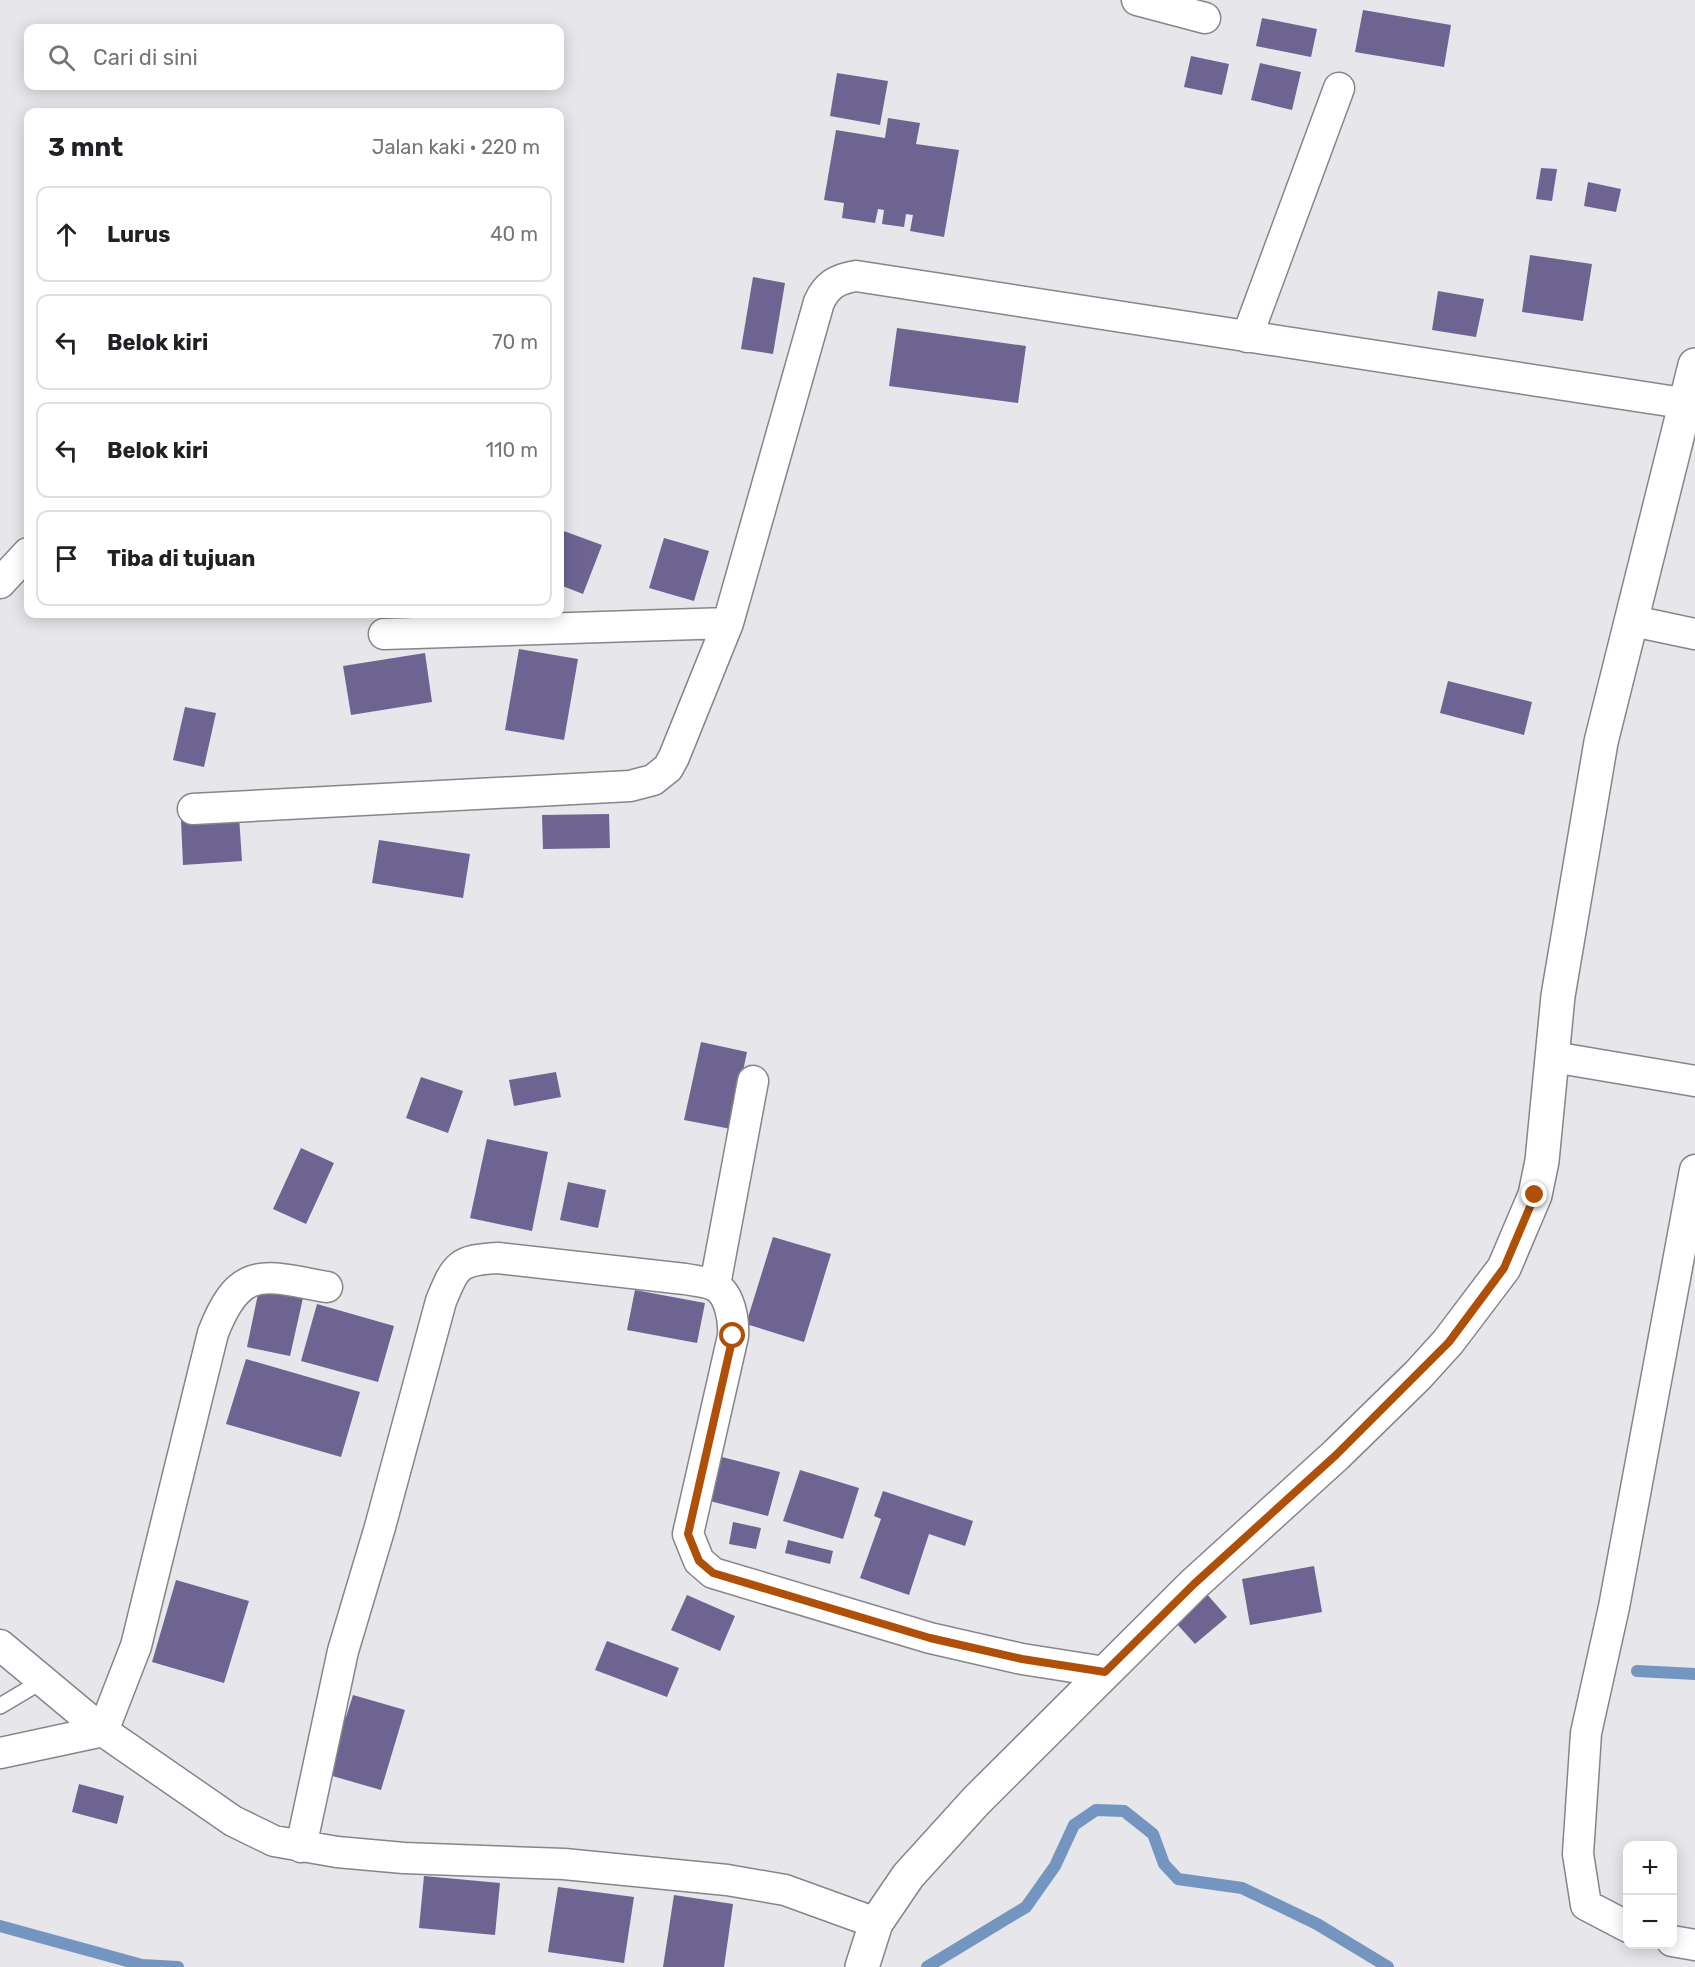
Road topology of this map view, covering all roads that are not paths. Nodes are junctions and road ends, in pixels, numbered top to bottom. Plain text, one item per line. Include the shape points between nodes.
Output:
1 (1137, 0) edge
2 (1205, 18) dead end
3 (1339, 87) dead end
4 (1246, 337) junction
5 (1695, 365) edge
6 (1690, 404) edge
7 (24, 557) edge
8 (0, 583) edge
9 (1633, 621) junction
10 (728, 623) junction
11 (384, 634) dead end
12 (1695, 634) edge
13 (193, 809) dead end
14 (1553, 1057) junction
15 (753, 1081) dead end
16 (1695, 1081) edge
17 (1695, 1170) edge
18 (715, 1285) junction
19 (327, 1287) dead end
20 (0, 1645) edge
21 (1105, 1672) junction
22 (42, 1681) junction
23 (0, 1706) edge
24 (103, 1731) junction
25 (0, 1753) edge
26 (301, 1847) junction
27 (876, 1923) junction
28 (1623, 1924) edge
29 (1677, 1942) edge
30 (1695, 1946) edge
31 (862, 1967) edge

1 - 2 street
3 - 4 street
4 - 6 street
4 - 10 street via 856,276 834,282 819,302
5 - 6 street
6 - 9 street
7 - 8 street
9 - 12 street
9 - 14 street via 1601,742 1558,996
10 - 11 street
10 - 13 street via 674,757 653,780 630,786
14 - 16 street
14 - 21 street via 1548,1119 1535,1195 1504,1268 1488,1290 1449,1342 1410,1383
15 - 18 street
17 - 28 street via 1614,1606 1586,1733 1578,1854 1586,1905
18 - 21 street via 724,1295 734,1320 688,1534 699,1561 713,1573 930,1638 1022,1659
18 - 26 street via 498,1258 472,1259 452,1274 441,1301 343,1651
19 - 24 street via 273,1277 255,1278 222,1308 136,1646
20 - 22 street
21 - 27 street via 960,1818 908,1876
22 - 23 lane
22 - 24 street
24 - 25 street
24 - 26 street via 233,1821 274,1841
26 - 27 street via 404,1858 564,1864 726,1880 785,1890
27 - 31 street
29 - 30 street

